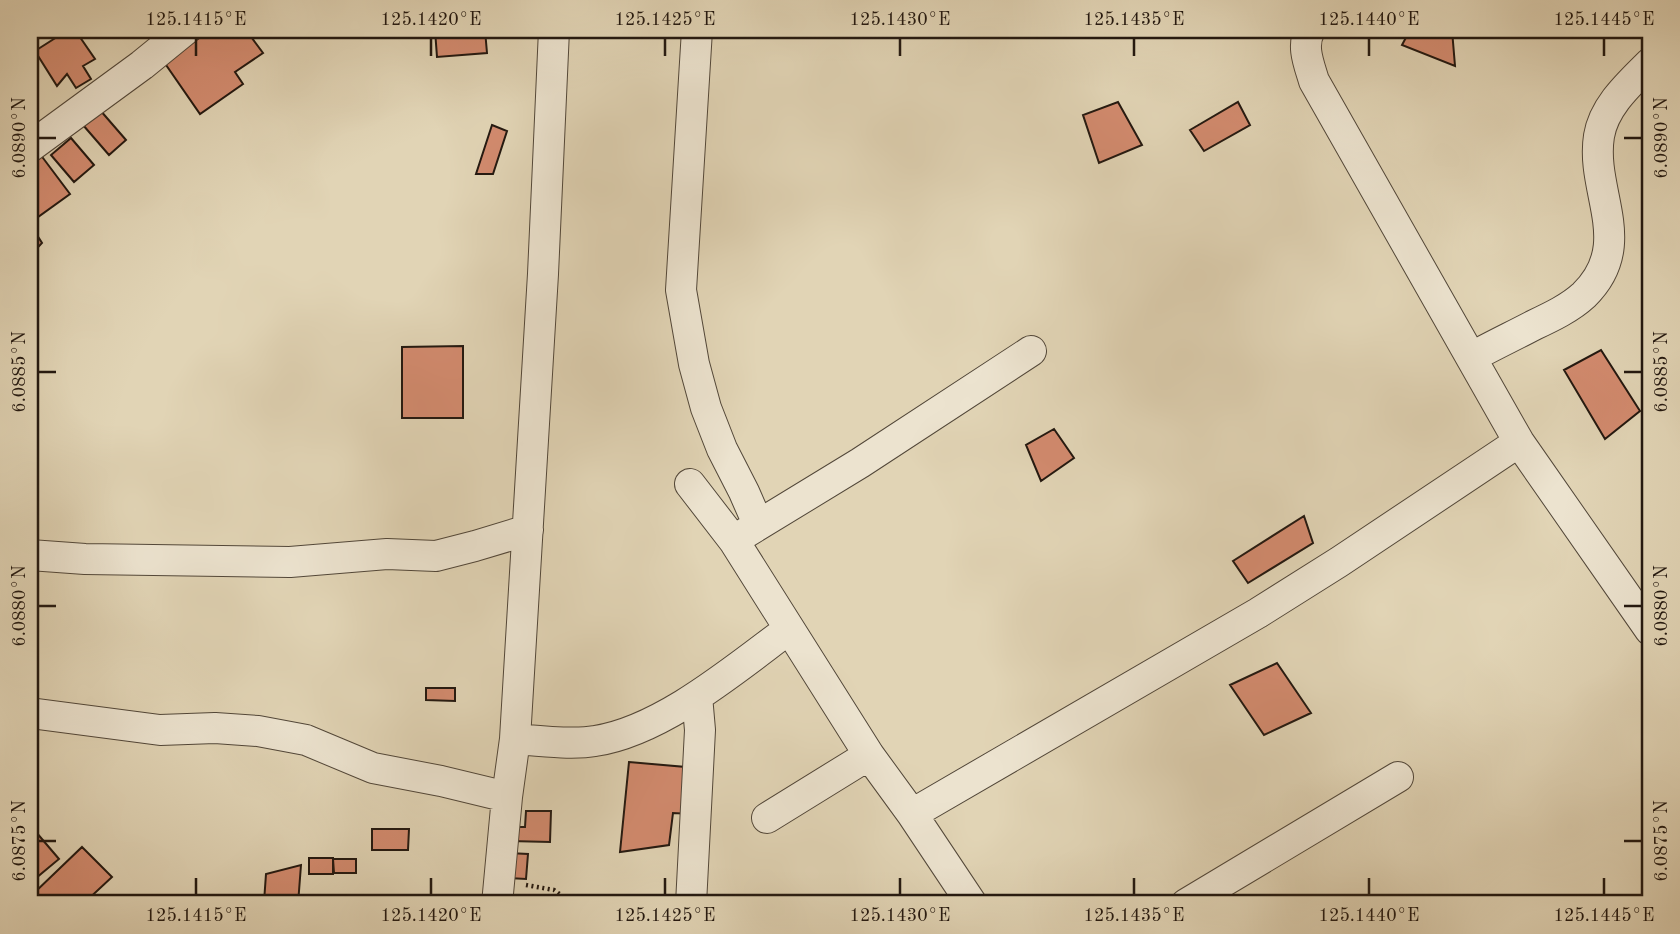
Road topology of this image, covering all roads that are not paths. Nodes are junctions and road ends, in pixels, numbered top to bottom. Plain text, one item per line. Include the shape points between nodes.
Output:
1 (185, 30) edge
2 (554, 30) edge
3 (696, 30) edge
4 (1310, 30) edge
5 (1650, 63) edge
6 (30, 147) edge
7 (1031, 351) dead end
8 (1472, 357) junction
9 (1519, 442) junction
10 (690, 484) dead end
11 (528, 530) junction
12 (746, 533) junction
13 (30, 555) edge
14 (789, 629) junction
15 (1650, 630) edge
16 (697, 696) junction
17 (30, 713) edge
18 (515, 740) junction
19 (869, 755) junction
20 (1398, 778) dead end
21 (507, 797) junction
22 (912, 814) junction
23 (766, 818) dead end
24 (497, 894) edge
25 (691, 904) edge
26 (972, 904) edge
27 (1186, 904) edge

1 - 6 street
2 - 11 street
3 - 12 street via 681,290 706,408 744,492
4 - 8 street via 1305,49 1314,81
5 - 8 street via 1608,110 1599,135 1598,160 1609,218 1609,249 1601,273 1584,295 1559,313
7 - 12 street
8 - 9 street
9 - 15 street
9 - 22 street via 1258,613
10 - 12 street
11 - 13 street via 436,556 387,554 265,562
11 - 18 street
12 - 14 street
14 - 16 street
14 - 19 street
16 - 18 street via 634,731 594,741
16 - 25 street via 700,730
17 - 21 street via 160,730 258,731 306,740 373,768
18 - 21 street
19 - 22 street
19 - 23 street
20 - 27 street
21 - 24 street
22 - 26 street

